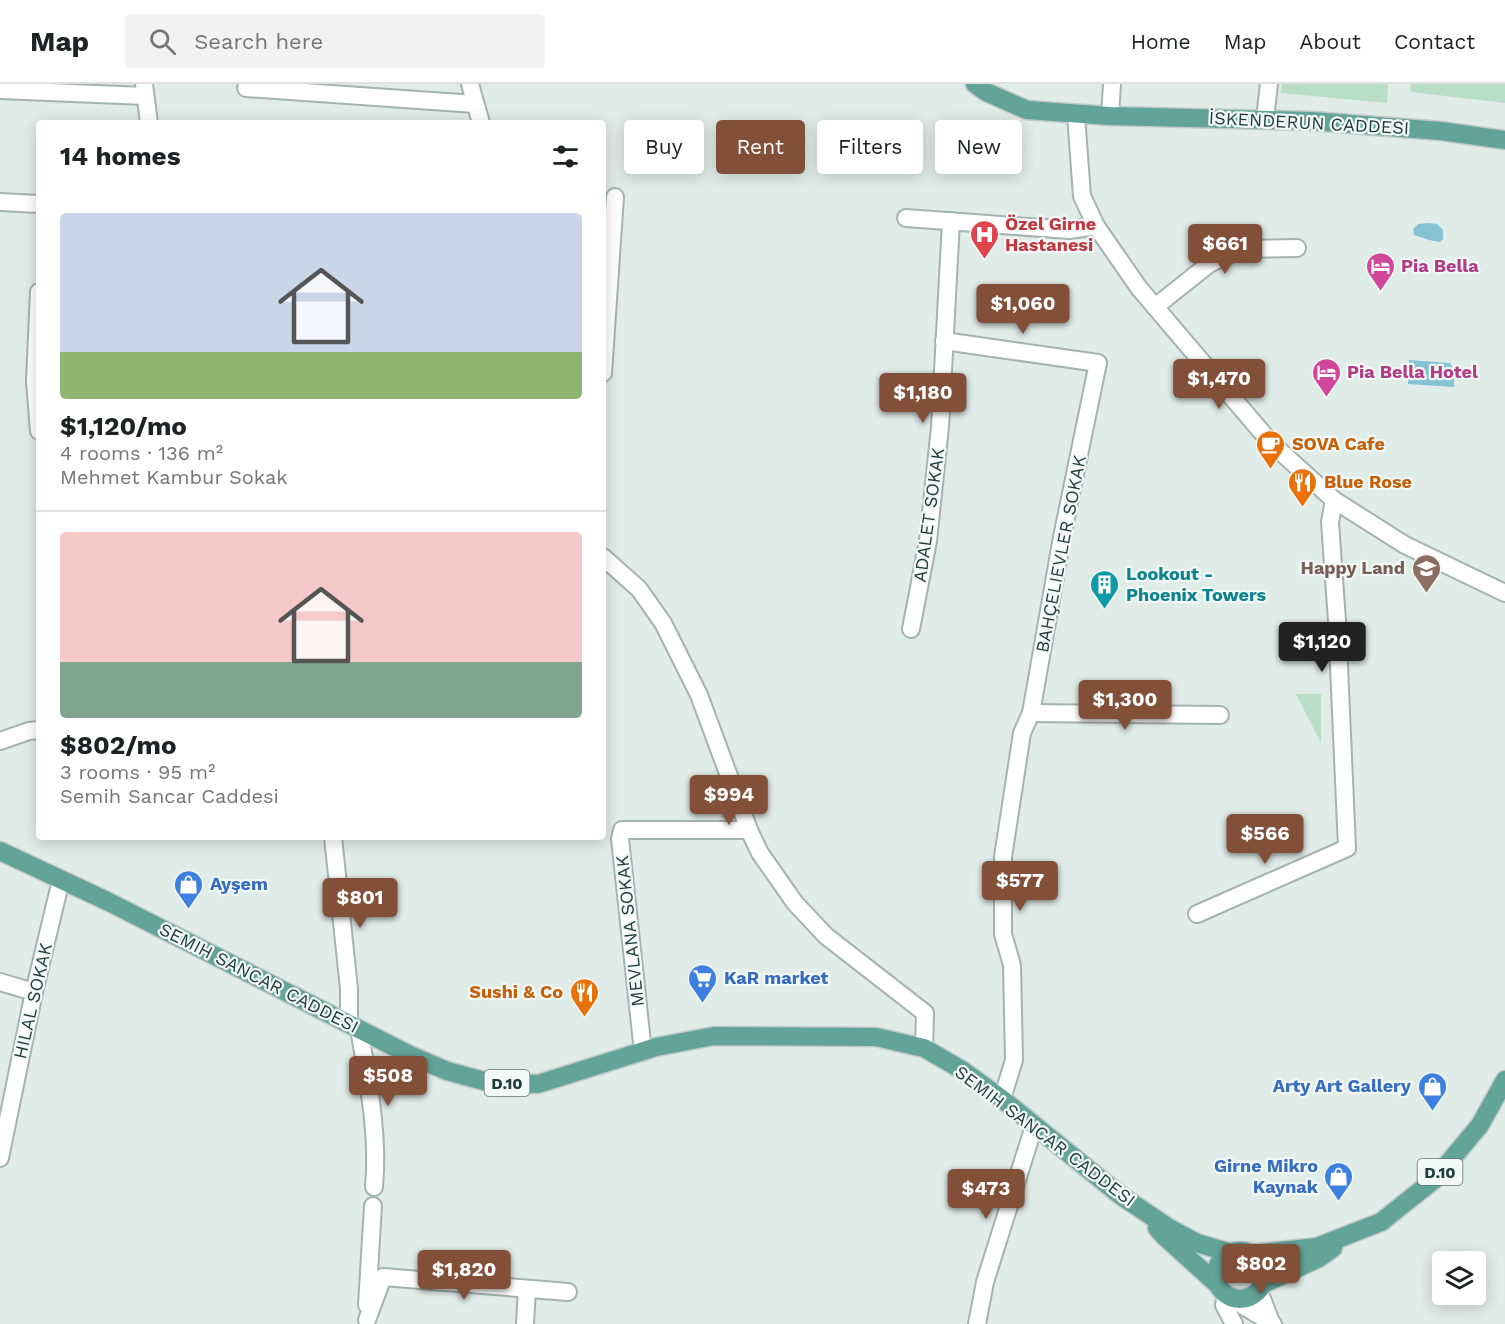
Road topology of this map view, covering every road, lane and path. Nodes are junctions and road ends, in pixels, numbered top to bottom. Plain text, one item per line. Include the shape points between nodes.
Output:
1 (470, 84) edge
2 (975, 84) edge
3 (1112, 84) edge
4 (1269, 84) edge
5 (246, 88) dead end
6 (0, 90) edge
7 (144, 90) edge
8 (476, 104) junction
9 (1076, 115) junction
10 (1110, 116) junction
11 (1265, 118) junction
12 (149, 120) edge
13 (480, 120) edge
14 (1505, 140) edge
15 (615, 197) dead end
16 (0, 202) edge
17 (36, 204) edge
18 (906, 218) dead end
19 (951, 221) junction
20 (1096, 226) junction
21 (1297, 248) dead end
22 (1155, 307) junction
23 (606, 329) edge
24 (944, 341) junction
25 (36, 359) edge
26 (36, 394) edge
27 (1334, 500) junction
28 (606, 559) edge
29 (1505, 593) edge
30 (911, 629) dead end
31 (1031, 712) junction
32 (1220, 715) dead end
33 (36, 730) edge
34 (0, 741) edge
35 (749, 830) junction
36 (333, 840) edge
37 (0, 850) edge
38 (62, 880) junction
39 (1197, 914) dead end
40 (0, 982) edge
41 (34, 992) junction
42 (354, 1026) junction
43 (924, 1048) junction
44 (643, 1052) junction
45 (1505, 1080) edge
46 (1002, 1099) junction
47 (5, 1106) edge
48 (1034, 1126) junction
49 (0, 1158) edge
50 (374, 1187) dead end
51 (373, 1206) dead end
52 (1145, 1212) junction
53 (1348, 1236) junction
54 (1231, 1253) junction
55 (1252, 1254) junction
56 (1261, 1288) junction
57 (526, 1289) junction
58 (568, 1292) dead end
59 (1225, 1293) junction
60 (367, 1322) edge
61 (1272, 1323) edge
62 (525, 1324) edge
63 (977, 1324) edge
64 (1234, 1324) edge

1 - 8 street
2 - 9 main road, İSKENDERUN CADDESI via 1027,110
3 - 10 street
4 - 11 street
5 - 8 street
6 - 7 street
7 - 12 street
8 - 13 street
9 - 10 main road, İSKENDERUN CADDESI
9 - 20 street via 1082,196
10 - 11 main road, İSKENDERUN CADDESI
11 - 14 main road, İSKENDERUN CADDESI
15 - 23 street
16 - 17 street
18 - 19 street
19 - 20 street via 1069,230
19 - 24 street, ADALET SOKAK
20 - 22 street
21 - 22 street via 1241,249 1209,264
22 - 27 street via 1271,443
24 - 30 street, ADALET SOKAK via 928,542
24 - 31 street, BAHÇELIEVLER SOKAK via 1098,363
25 - 26 street
27 - 29 street via 1405,545
27 - 39 street via 1330,522 1347,848
28 - 35 street via 639,589 663,623 699,695
31 - 32 street
31 - 46 street via 1022,733 1003,857 1003,934 1012,965 1014,1060
33 - 34 street
35 - 43 street via 795,903 826,936 925,1013
35 - 44 street, MEVLANA SOKAK via 622,830
36 - 42 street
37 - 38 main road, SEMIH SANCAR CADDESI / D.10
38 - 41 street, HILAL SOKAK
38 - 42 main road, SEMIH SANCAR CADDESI / D.10
40 - 41 street
41 - 47 street, HILAL SOKAK
42 - 44 main road, SEMIH SANCAR CADDESI / D.10 via 447,1071 491,1083 538,1084
42 - 50 street via 370,1095 377,1158
43 - 44 main road, SEMIH SANCAR CADDESI / D.10 via 876,1037 714,1036
43 - 46 main road, SEMIH SANCAR CADDESI / D.10
45 - 53 main road, SEMIH SANCAR CADDESI / D.10 via 1479,1125 1435,1179 1381,1222
46 - 48 main road, SEMIH SANCAR CADDESI / D.10
47 - 49 street, HILAL SOKAK
48 - 52 main road, SEMIH SANCAR CADDESI / D.10
48 - 63 street via 985,1282
51 - 60 street
52 - 54 main road, SEMIH SANCAR CADDESI / D.10 via 1197,1243
52 - 59 main road, SEMIH SANCAR CADDESI / D.10 via 1164,1236
53 - 55 main road, SEMIH SANCAR CADDESI / D.10 via 1317,1247
53 - 56 main road, SEMIH SANCAR CADDESI / D.10 via 1319,1258
54 - 55 main road, SEMIH SANCAR CADDESI / D.10
54 - 59 main road via 1217,1269
55 - 56 main road via 1264,1270
56 - 59 main road, SEMIH SANCAR CADDESI / D.10 via 1247,1299
56 - 61 street
57 - 58 street
57 - 60 street via 383,1277
57 - 62 street
59 - 61 street
59 - 64 street via 1224,1305

